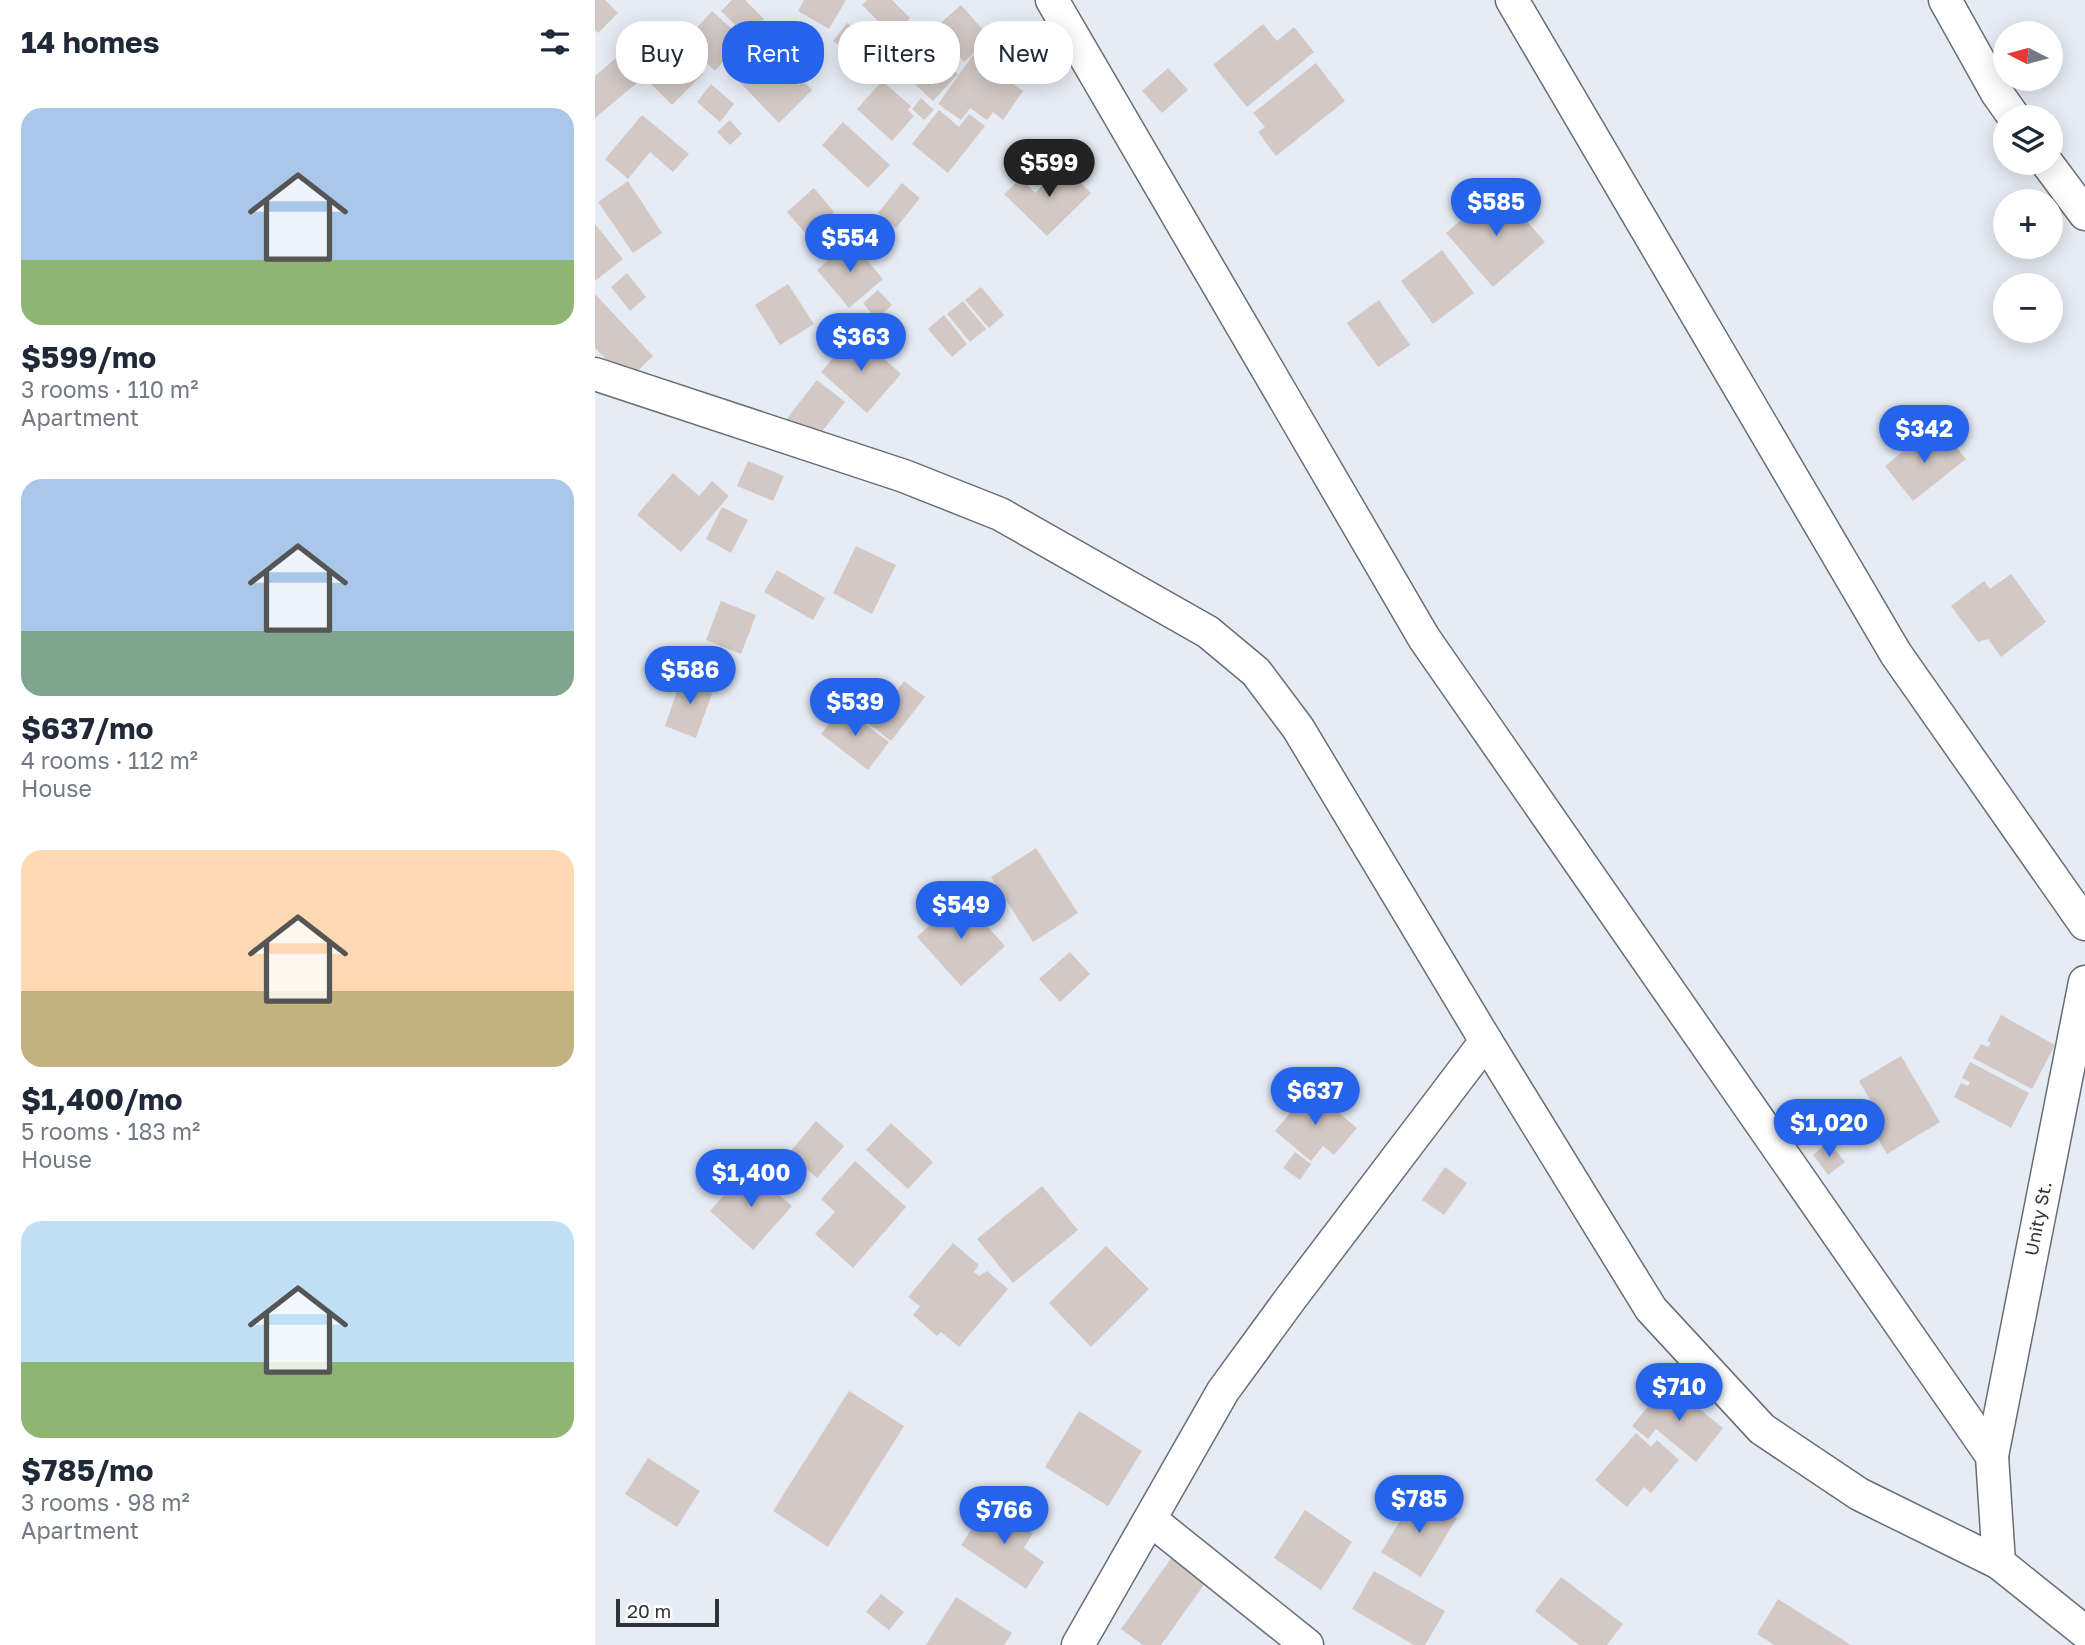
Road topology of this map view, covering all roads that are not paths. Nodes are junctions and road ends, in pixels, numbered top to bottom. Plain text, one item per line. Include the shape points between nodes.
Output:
1 (1052, 0) edge
2 (1512, 0) edge
3 (1945, 0) edge
4 (2006, 105) edge
5 (2056, 175) edge
6 (2085, 214) edge
7 (595, 374) edge
8 (2085, 924) edge
9 (2085, 982) edge
10 (1486, 1041) junction
11 (1992, 1456) junction
12 (1151, 1520) junction
13 (1999, 1563) junction
14 (2085, 1632) edge
15 (1078, 1645) edge
16 (1307, 1645) edge

1 - 11 street via 1425,638
2 - 8 street via 1896,654
3 - 4 street
5 - 6 street
7 - 10 street via 904,476 1000,514 1208,632 1256,672 1298,728
9 - 11 street, Unity St.
10 - 12 street via 1223,1391
10 - 13 street via 1651,1309 1762,1430 1859,1494
11 - 13 street, Unity St.
12 - 15 street
12 - 16 street
13 - 14 street

